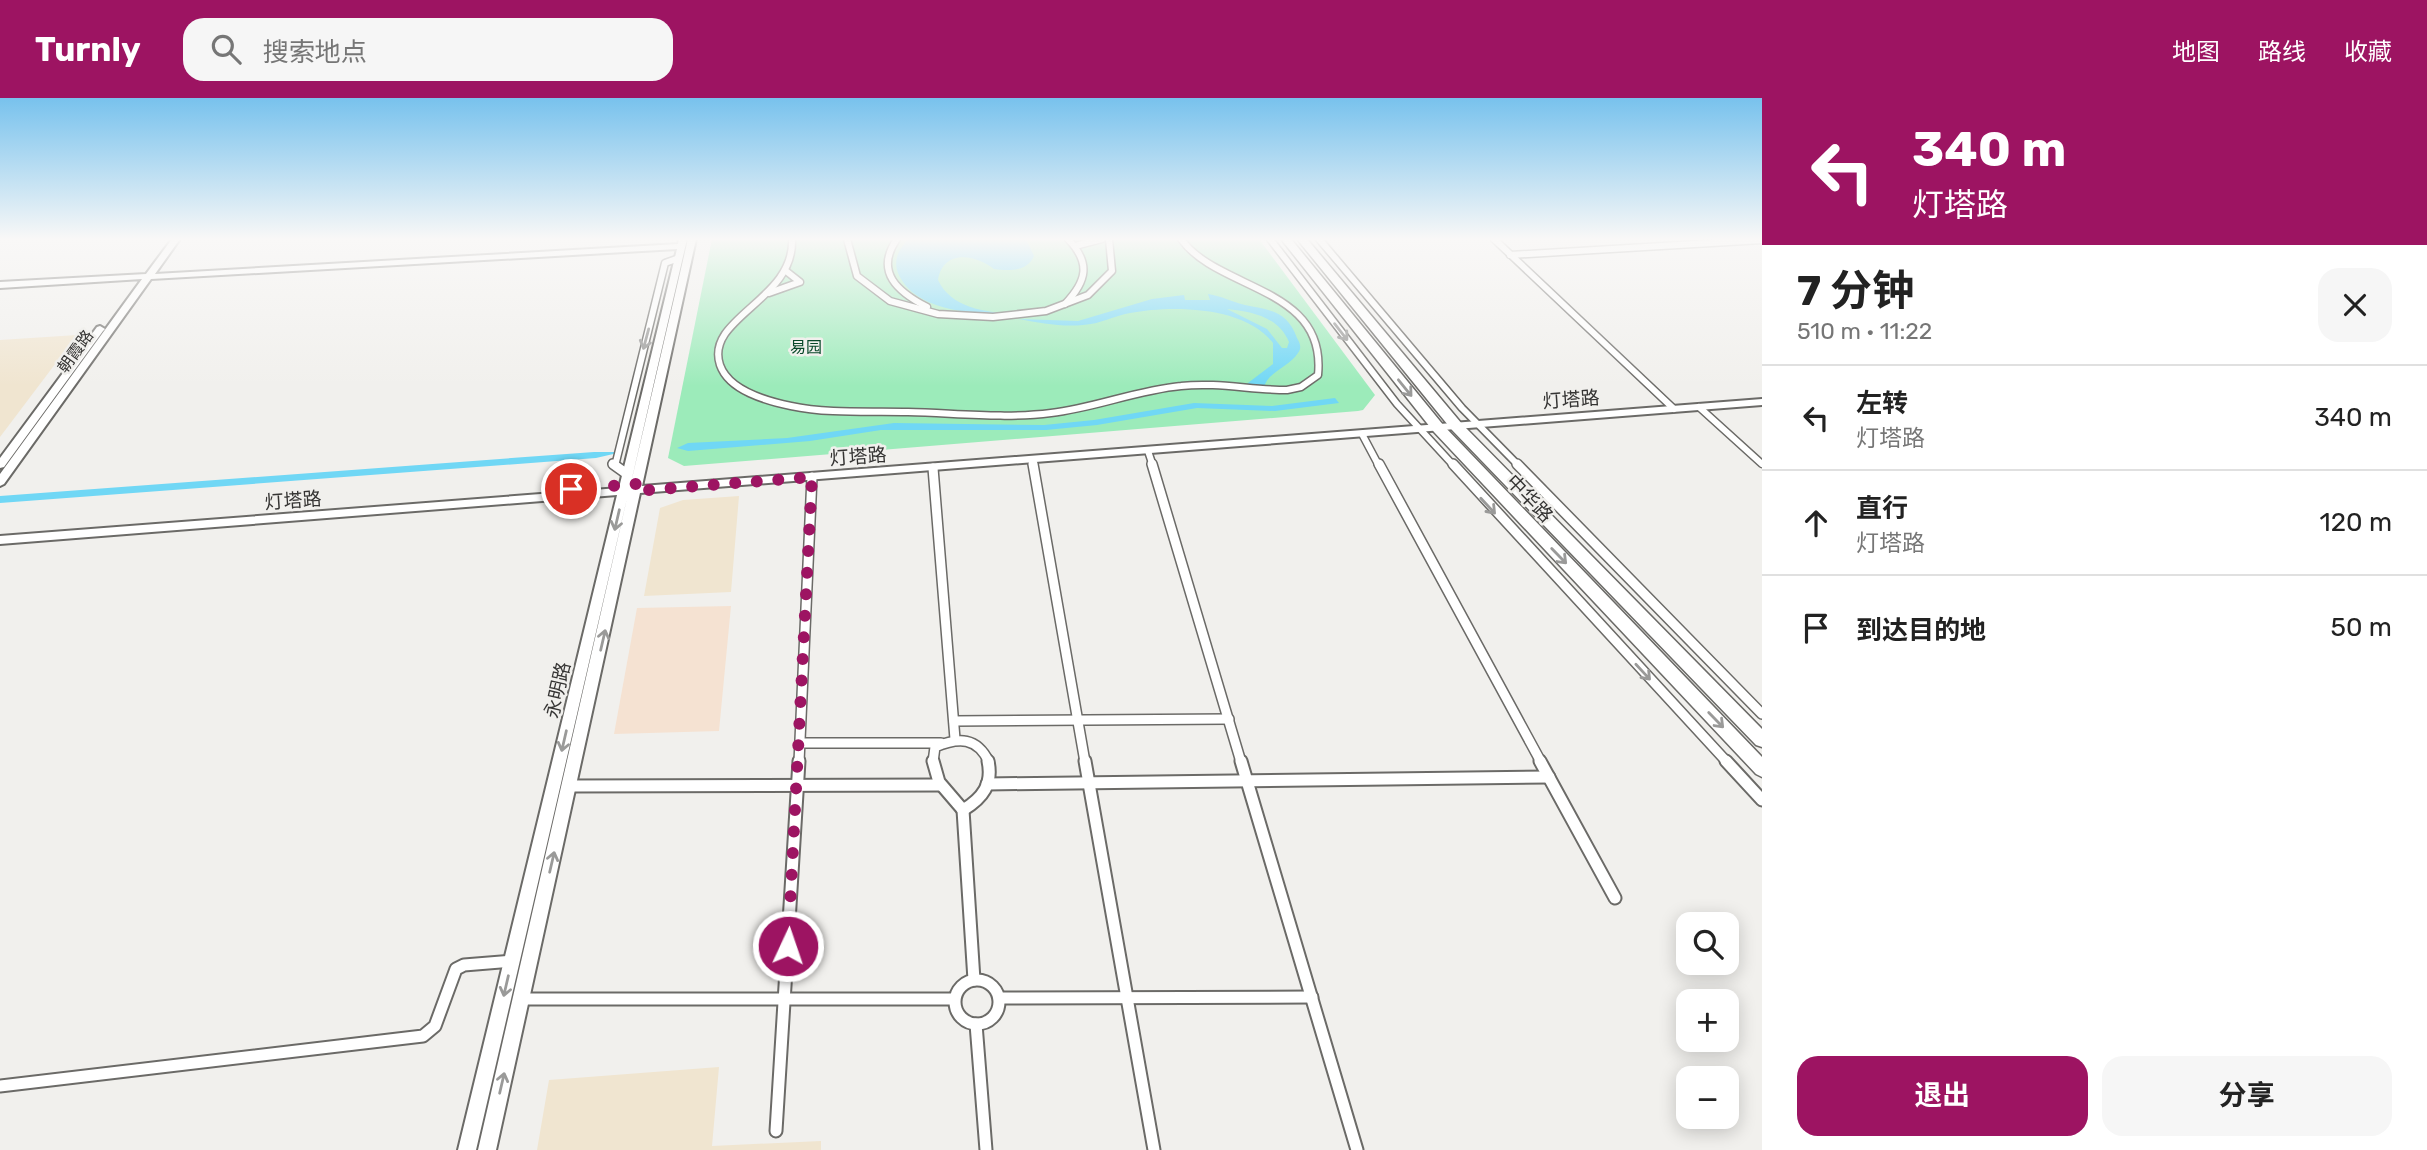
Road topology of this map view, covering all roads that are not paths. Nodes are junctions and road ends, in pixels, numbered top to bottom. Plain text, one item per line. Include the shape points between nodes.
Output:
1 (135, 288) edge
2 (136, 288) edge
3 (672, 288) edge
4 (672, 288) edge
5 (772, 288) edge
6 (782, 288) edge
7 (869, 288) edge
8 (899, 288) edge
9 (1080, 288) edge
10 (1096, 288) edge
11 (1257, 288) edge
12 (1308, 288) edge
13 (1326, 288) edge
14 (1342, 288) edge
15 (1361, 288) edge
16 (1545, 288) edge
17 (768, 293) junction
18 (1062, 307) junction
19 (959, 317) junction
20 (1762, 402) edge
21 (1699, 407) junction
22 (1674, 409) junction
23 (1476, 424) junction
24 (1455, 425) junction
25 (1437, 426) junction
26 (1418, 428) junction
27 (1383, 430) junction
28 (1362, 434) junction
29 (1148, 452) junction
30 (1032, 460) junction
31 (1762, 464) edge
32 (0, 465) edge
33 (933, 468) junction
34 (812, 477) junction
35 (0, 482) edge
36 (630, 485) junction
37 (0, 533) edge
38 (0, 540) edge
39 (1762, 713) edge
40 (1229, 719) junction
41 (1078, 720) junction
42 (954, 721) junction
43 (956, 739) junction
44 (1762, 740) edge
45 (800, 743) junction
46 (943, 743) junction
47 (1762, 769) edge
48 (1549, 777) junction
49 (1247, 781) junction
50 (1089, 782) junction
51 (987, 784) junction
52 (940, 785) junction
53 (570, 786) junction
54 (798, 786) junction
55 (1762, 800) edge
56 (963, 810) junction
57 (1615, 898) dead end
58 (512, 961) junction
59 (974, 980) junction
60 (999, 998) junction
61 (1127, 998) junction
62 (1312, 998) junction
63 (521, 999) junction
64 (784, 999) junction
65 (954, 999) junction
66 (976, 1024) junction
67 (0, 1086) edge
68 (776, 1131) dead end
69 (467, 1150) edge
70 (487, 1150) edge
71 (986, 1150) edge
72 (1154, 1150) edge
73 (1357, 1150) edge

1 - 32 street, 朝霞路
2 - 35 street, 朝霞路
3 -> 36 street, 永明路
4 - 36 street, 永明路
5 - 17 street
6 - 17 street
7 - 19 street via 924,311
8 - 19 street via 925,306
9 - 18 street
10 - 18 street
11 - 17 street via 1306,325 1316,342 1321,362 1318,375 1301,387 1184,386 1049,414 805,409 770,402 725,376 719,356 726,332
12 -> 26 street
13 -> 25 highway, 中华路
14 - 24 highway, 中华路
15 - 23 street
16 - 22 street
18 - 19 street via 1012,318
20 - 21 street, 灯塔路
21 - 22 street, 灯塔路
21 - 31 street
22 - 23 street, 灯塔路
23 - 24 street, 灯塔路
23 - 39 street
24 - 25 street, 灯塔路
24 - 44 highway, 中华路
25 - 26 street, 灯塔路
25 -> 47 highway, 中华路
26 - 27 street, 灯塔路
26 -> 55 street
27 - 28 street, 灯塔路
27 - 36 street, 灯塔路 via 1348,429
28 - 29 street, 灯塔路
28 - 48 street
29 - 30 street, 灯塔路
29 - 40 street
30 - 33 street, 灯塔路
30 - 41 street
33 - 34 street, 灯塔路
33 - 42 street
34 - 36 street, 灯塔路
34 - 45 street
36 - 37 street, 灯塔路
36 - 38 street, 灯塔路
53 -> 36 street, 永明路
36 -> 58 street, 永明路
40 - 41 street
40 - 49 street
41 - 42 street
41 - 50 street
42 - 43 street
43 - 46 street
43 - 51 street via 968,739 985,750
45 - 46 street
45 - 54 street
46 - 52 street via 935,747 933,755
48 - 49 street
48 - 57 street
49 - 50 street
49 - 62 street
50 - 51 street
50 - 61 street
51 - 56 street via 981,797
52 - 54 street
52 - 56 street
53 - 54 street
63 -> 53 street, 永明路
54 - 64 street
56 - 59 street
58 - 67 street via 456,969 435,1026 424,1036
58 -> 69 street, 永明路
59 - 60 street via 991,985
59 - 65 street via 958,988
60 - 61 street
60 - 66 street via 993,1018
61 - 62 street
61 - 72 street
62 - 73 street
63 - 64 street
70 -> 63 street, 永明路
64 - 65 street
64 - 68 street
65 - 66 street via 960,1016
66 - 71 street

